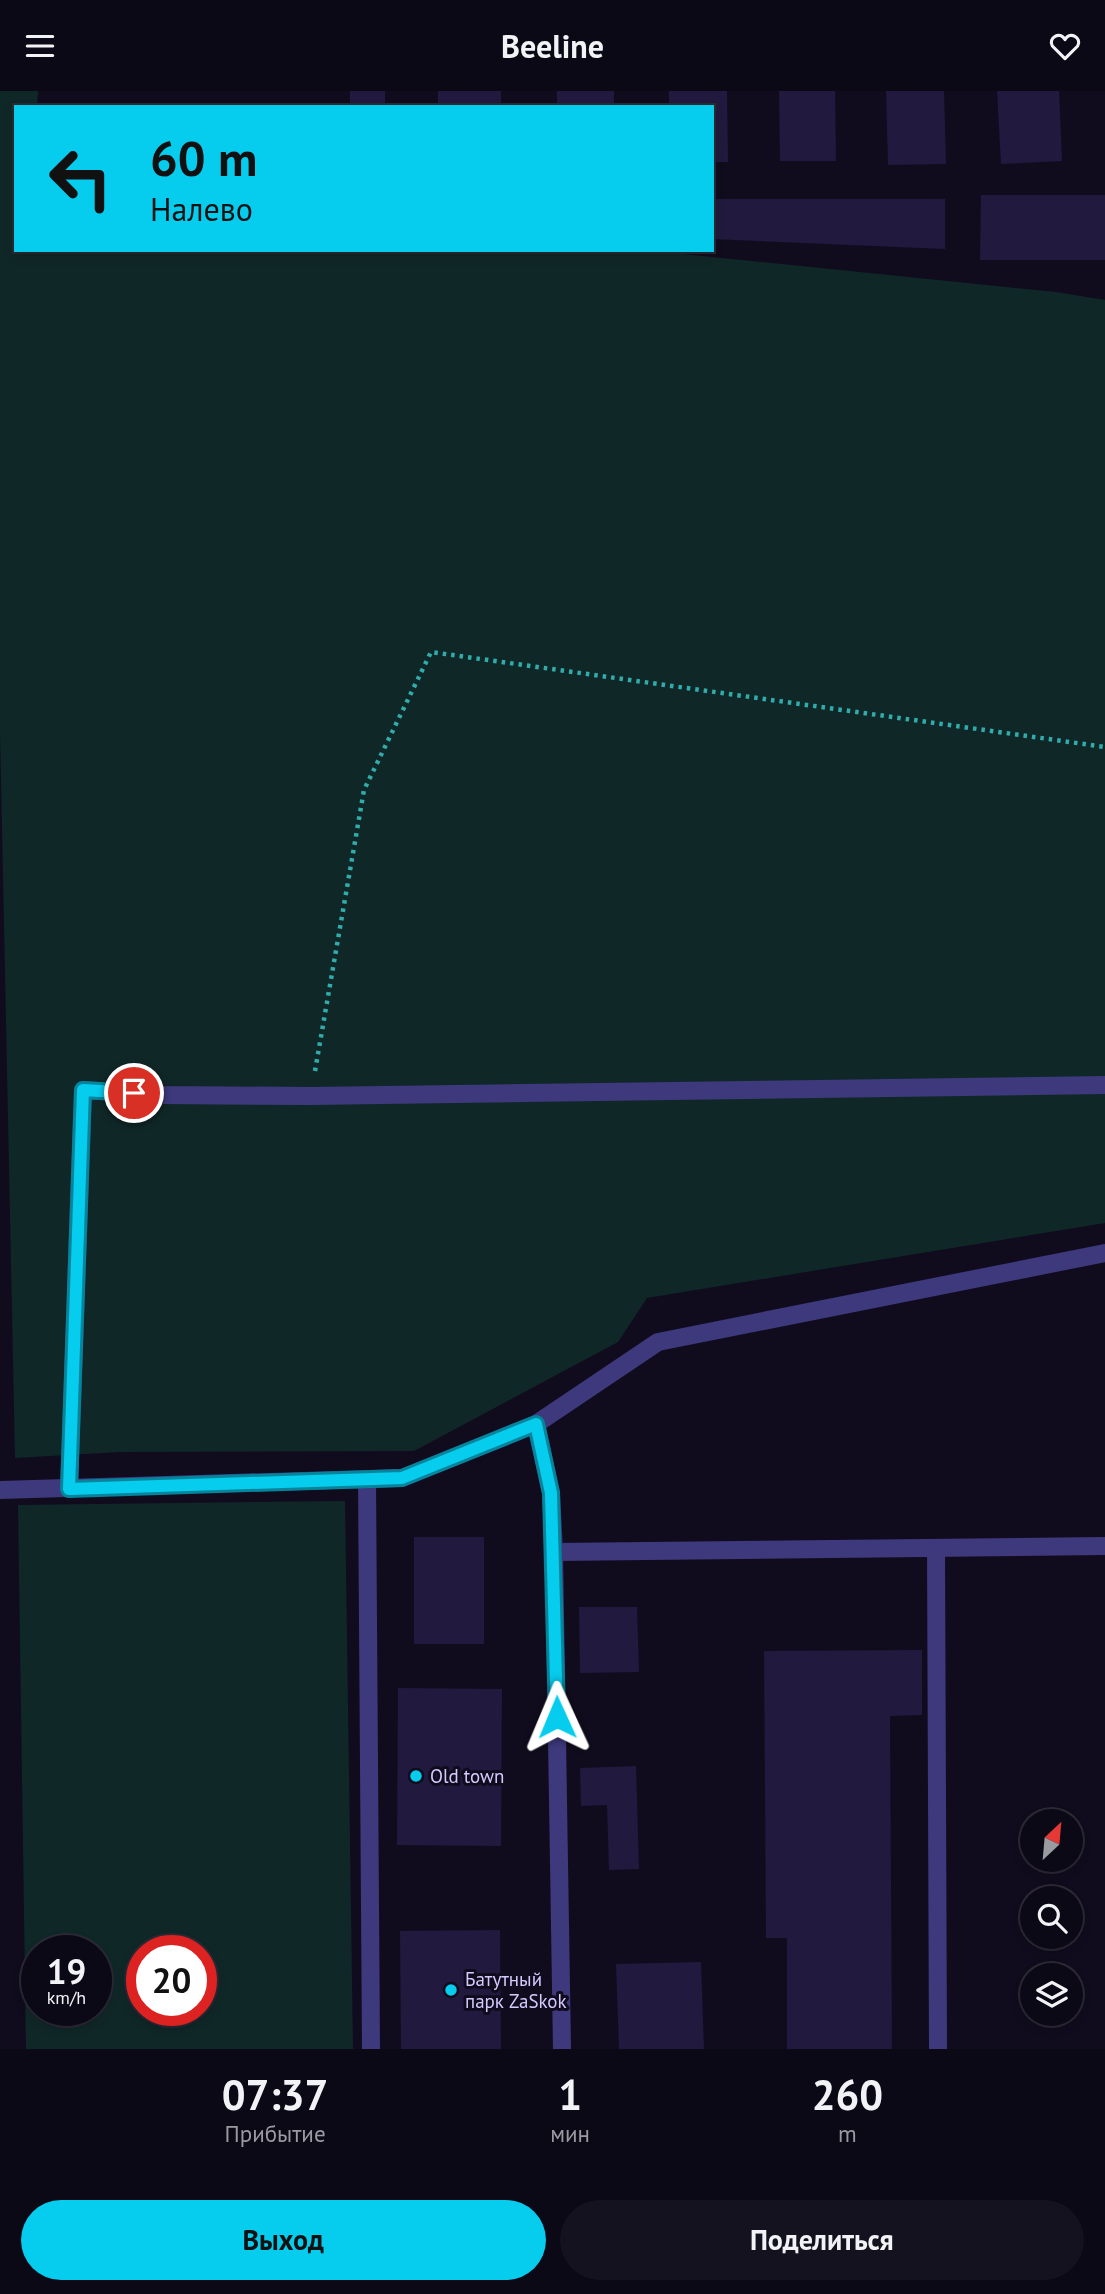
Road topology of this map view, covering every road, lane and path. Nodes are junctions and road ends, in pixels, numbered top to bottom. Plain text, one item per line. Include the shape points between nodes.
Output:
1 (1105, 747) edge
2 (1105, 1085) edge
3 (311, 1096) junction
4 (1105, 1253) edge
5 (536, 1424) junction
6 (367, 1479) junction
7 (69, 1489) junction
8 (0, 1490) edge
9 (1105, 1546) edge
10 (936, 1548) junction
11 (554, 1552) junction
12 (370, 2049) edge
13 (562, 2049) edge
14 (938, 2049) edge

1 - 3 path via 431,652 364,790
2 - 3 lane
3 - 7 lane via 83,1090
4 - 5 lane via 658,1342
5 - 6 lane via 402,1478
5 - 11 lane via 551,1493
6 - 7 lane
6 - 12 lane
7 - 8 lane
9 - 10 lane
10 - 11 lane
10 - 14 lane
11 - 13 lane

